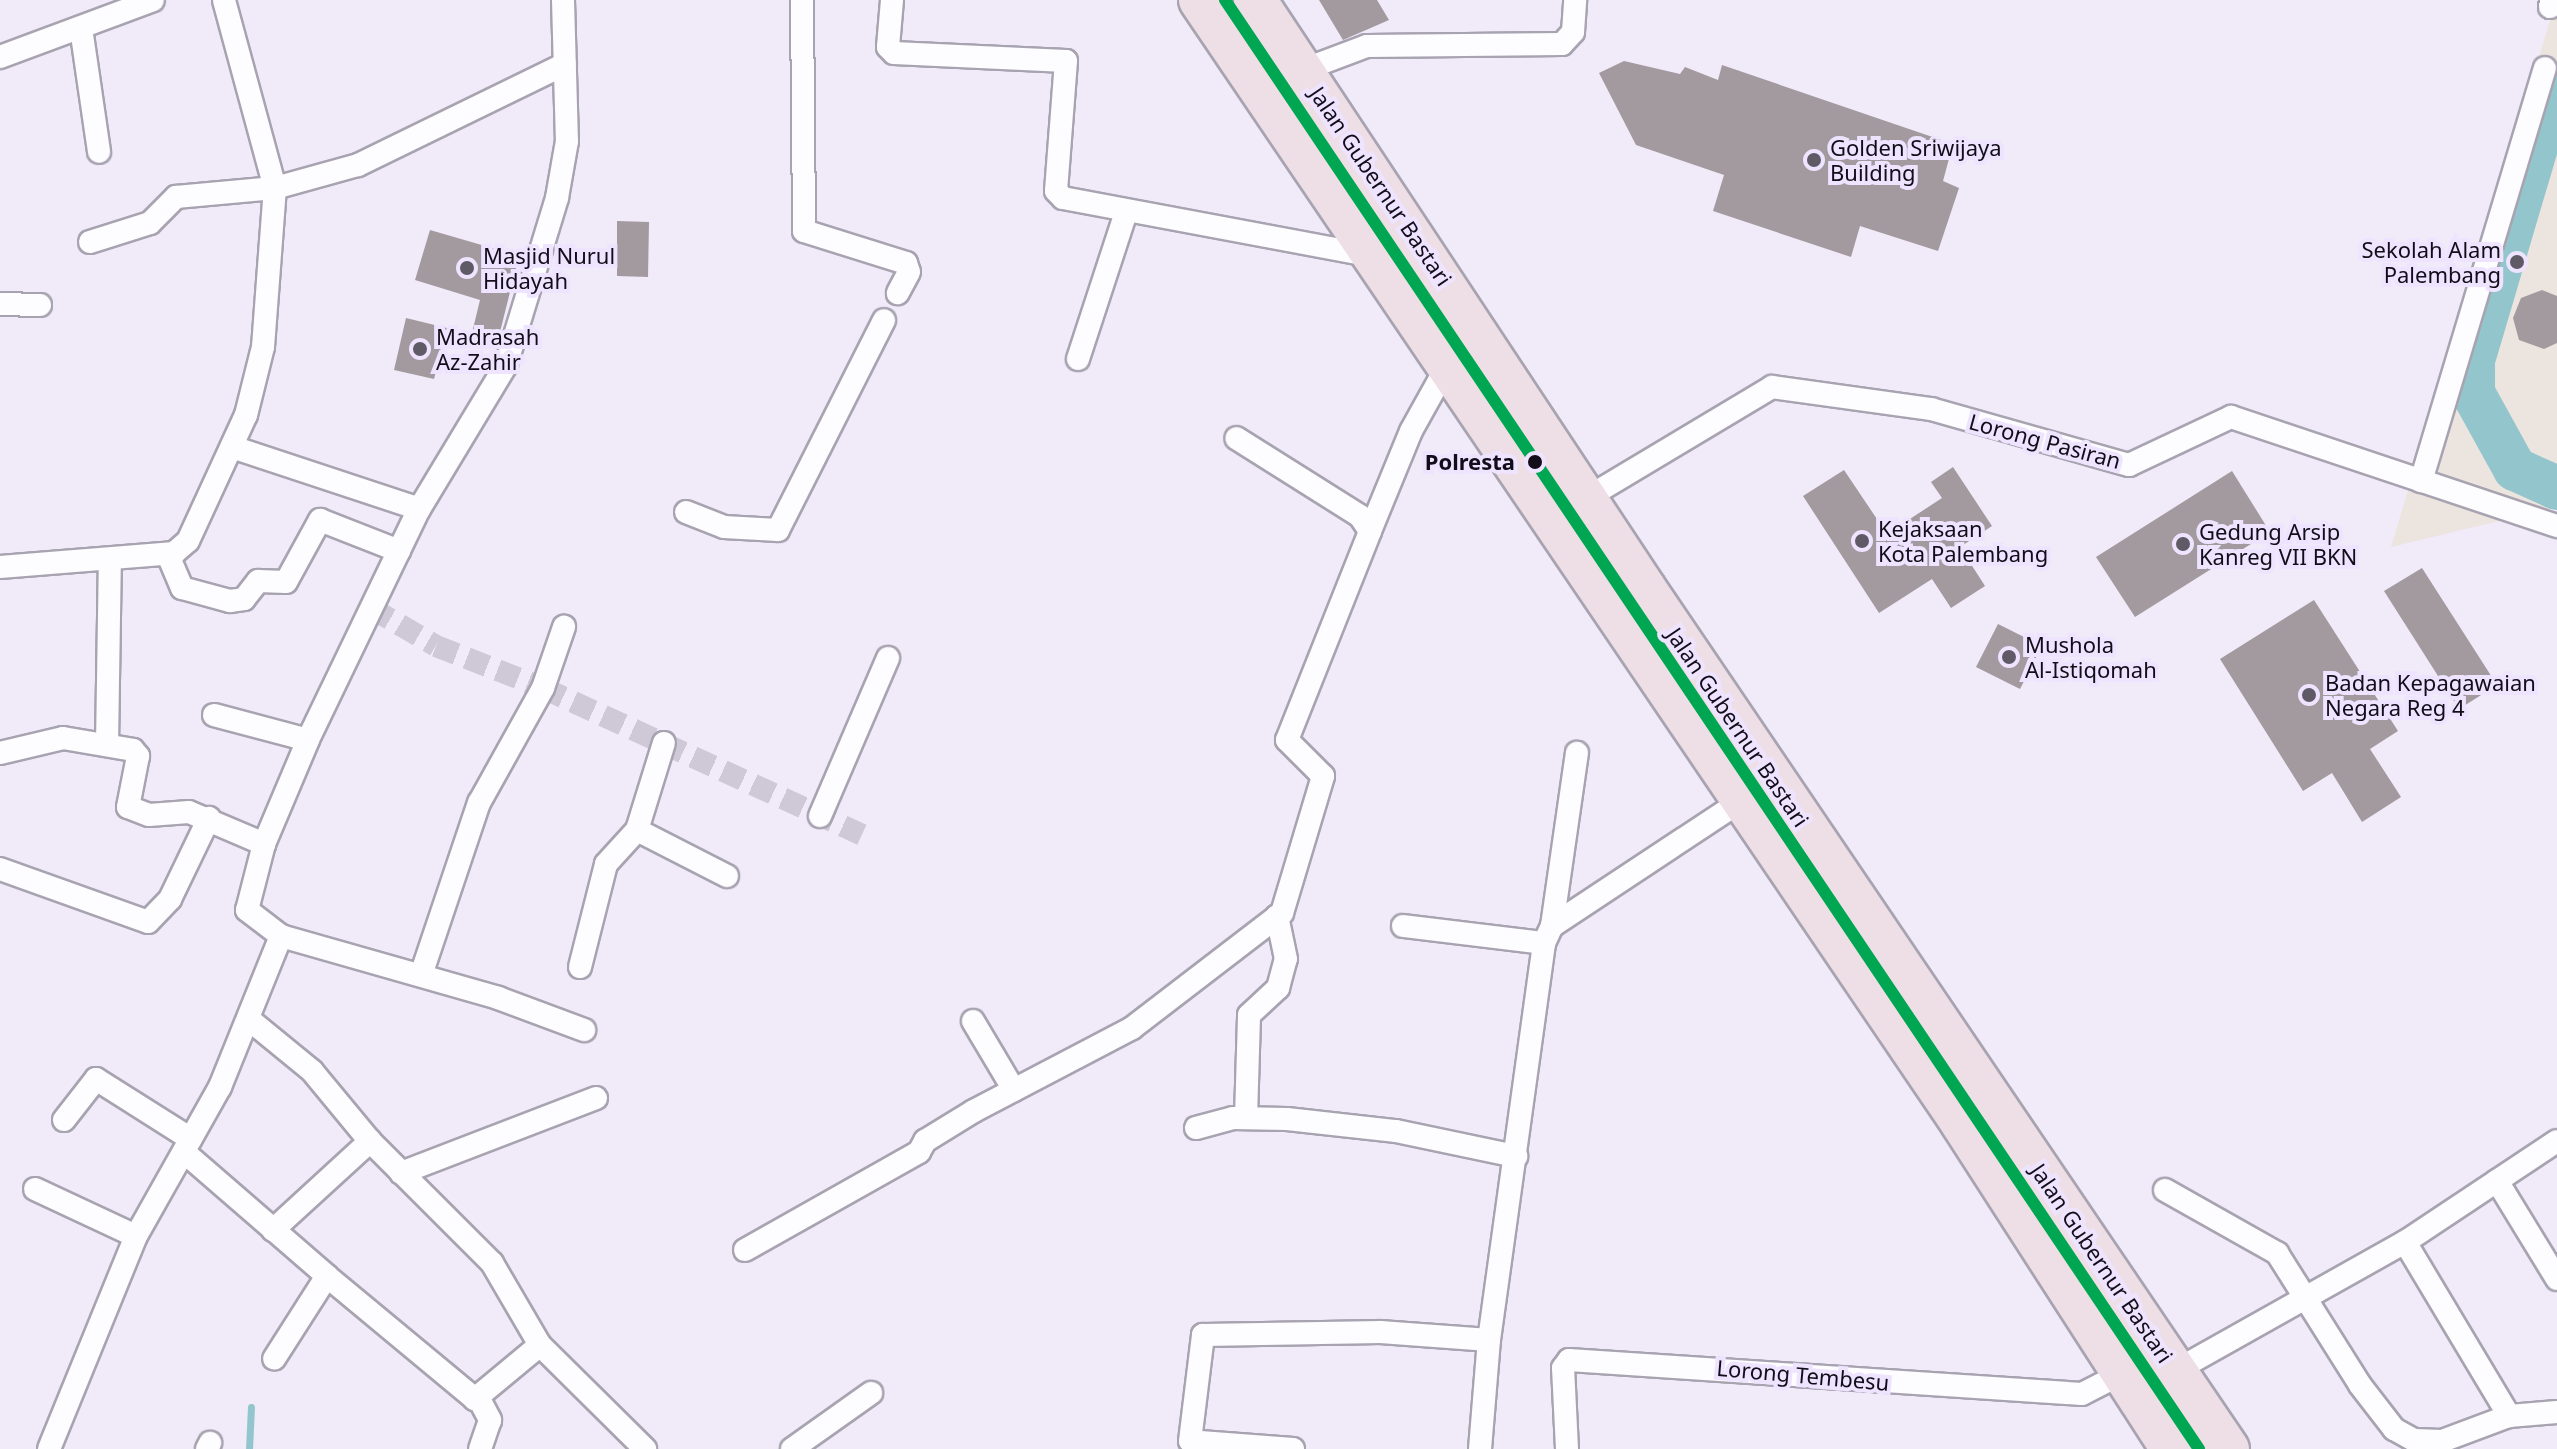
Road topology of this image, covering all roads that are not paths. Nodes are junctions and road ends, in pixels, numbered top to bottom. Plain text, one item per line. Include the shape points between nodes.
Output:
1 (153, 0) edge
2 (224, 0) edge
3 (563, 0) edge
4 (802, 0) edge
5 (892, 0) edge
6 (1200, 0) edge
7 (1575, 0) edge
8 (1265, 2) edge
9 (81, 28) junction
10 (0, 57) edge
11 (565, 64) junction
12 (2545, 68) dead end
13 (1303, 70) junction
14 (1346, 133) junction
15 (99, 152) dead end
16 (1305, 159) junction
17 (275, 188) junction
18 (1126, 212) junction
19 (90, 242) dead end
20 (1369, 255) junction
21 (898, 293) dead end
22 (0, 304) edge
23 (40, 305) dead end
24 (884, 320) dead end
25 (1078, 359) dead end
26 (1446, 368) junction
27 (1236, 438) dead end
28 (232, 447) junction
29 (2421, 481) junction
30 (1585, 499) junction
31 (419, 509) junction
32 (686, 512) dead end
33 (2557, 526) edge
34 (1370, 531) junction
35 (399, 551) junction
36 (168, 555) junction
37 (110, 560) junction
38 (0, 567) edge
39 (564, 627) dead end
40 (888, 658) dead end
41 (214, 715) dead end
42 (308, 740) junction
43 (664, 743) dead end
44 (107, 744) junction
45 (0, 753) edge
46 (1577, 753) dead end
47 (1744, 799) junction
48 (820, 816) dead end
49 (209, 818) junction
50 (637, 830) junction
51 (264, 844) junction
52 (0, 869) edge
53 (727, 876) dead end
54 (1277, 916) junction
55 (1403, 926) dead end
56 (1548, 934) junction
57 (281, 936) junction
58 (580, 967) dead end
59 (421, 975) junction
60 (251, 1021) junction
61 (973, 1021) dead end
62 (584, 1030) dead end
63 (1014, 1090) junction
64 (596, 1098) dead end
65 (1978, 1113) junction
66 (1246, 1118) junction
67 (64, 1120) dead end
68 (1196, 1128) dead end
69 (370, 1141) junction
70 (2557, 1141) edge
71 (187, 1146) junction
72 (1516, 1156) junction
73 (401, 1173) junction
74 (2497, 1181) junction
75 (35, 1189) dead end
76 (2165, 1190) dead end
77 (273, 1230) junction
78 (136, 1236) junction
79 (2405, 1242) junction
80 (745, 1250) dead end
81 (327, 1276) junction
82 (2557, 1279) edge
83 (2308, 1300) junction
84 (1489, 1340) junction
85 (540, 1345) junction
86 (274, 1359) dead end
87 (2175, 1371) junction
88 (2123, 1373) junction
89 (871, 1393) dead end
90 (479, 1399) junction
91 (2557, 1412) edge
92 (2509, 1416) junction
93 (49, 1449) edge
94 (480, 1449) edge
95 (645, 1449) edge
96 (792, 1449) edge
97 (1293, 1449) edge
98 (1480, 1449) edge
99 (1567, 1449) edge
100 (2172, 1449) edge
101 (2228, 1449) edge

1 - 9 street
2 - 17 street
3 - 11 street
4 - 21 street via 804,231 906,263 909,272
5 - 18 street via 888,47 894,53 1066,61 1056,191 1063,198
6 - 16 highway, Jalan Gubernur Bastari
7 - 13 street via 1573,32 1562,44 1367,46
8 - 13 highway, Jalan Gubernur Bastari
9 - 10 street
9 - 15 street
11 - 17 street via 358,165
11 - 31 street via 567,141 557,198 506,365
12 - 29 street
13 - 14 highway, Jalan Gubernur Bastari
14 - 16 highway
14 - 30 highway, Jalan Gubernur Bastari
16 - 20 highway, Jalan Gubernur Bastari
17 - 19 street via 176,197 150,223
17 - 28 street via 263,347
18 - 20 street
18 - 25 street
20 - 26 highway, Jalan Gubernur Bastari
22 - 23 street
24 - 32 street via 778,530 724,527
26 - 34 street via 1411,431
26 - 47 highway, Jalan Gubernur Bastari
27 - 34 street via 1360,516
28 - 31 street
28 - 36 street via 188,541
29 - 30 street, Lorong Pasiran via 2231,417 2129,465 1931,409 1772,387
29 - 33 street, Lorong Pasiran
30 - 65 highway, Jalan Gubernur Bastari
31 - 35 street
34 - 54 street via 1287,740 1323,776
35 - 36 street via 320,520 286,582 258,581 244,599 230,601 182,588
35 - 42 street
36 - 37 street
37 - 38 street
37 - 44 street
39 - 59 street via 543,688 479,803
40 - 48 street
41 - 42 street
42 - 51 street
43 - 50 street
44 - 45 street via 47,739
44 - 49 street via 138,756 128,807 149,815 178,809
46 - 56 street
47 - 56 street
47 - 65 highway, Jalan Gubernur Bastari
49 - 51 street
49 - 52 street via 170,899 148,922
50 - 53 street
50 - 58 street via 606,864
51 - 57 street via 247,910
54 - 63 street via 1132,1028
54 - 66 street via 1286,959 1278,988 1249,1015
55 - 56 street
56 - 72 street
57 - 59 street
57 - 60 street
59 - 62 street
60 - 69 street via 312,1071
60 - 71 street
61 - 63 street
63 - 80 street
64 - 73 street
65 - 87 highway, Jalan Gubernur Bastari
65 - 88 highway, Jalan Gubernur Bastari
66 - 68 street
66 - 72 street via 1396,1131
67 - 71 street via 96,1079
69 - 73 street
69 - 77 street
70 - 74 street
71 - 77 street
71 - 78 street
72 - 84 street
73 - 85 street via 504,1276
74 - 79 street
74 - 82 street
75 - 78 street
76 - 83 street via 2265,1244 2287,1265
77 - 81 street
78 - 93 street
79 - 83 street
79 - 92 street
81 - 86 street
81 - 90 street
83 - 87 street
83 - 92 street via 2394,1429 2414,1440 2442,1441
84 - 97 street via 1381,1332 1206,1334 1200,1339 1189,1437 1206,1445
84 - 98 street
85 - 90 street
85 - 95 street
87 - 101 highway, Jalan Gubernur Bastari
88 - 99 street, Lorong Tembesu via 2082,1394 1569,1360 1563,1368
88 - 100 highway, Jalan Gubernur Bastari
89 - 96 street
90 - 94 street via 490,1420
91 - 92 street

